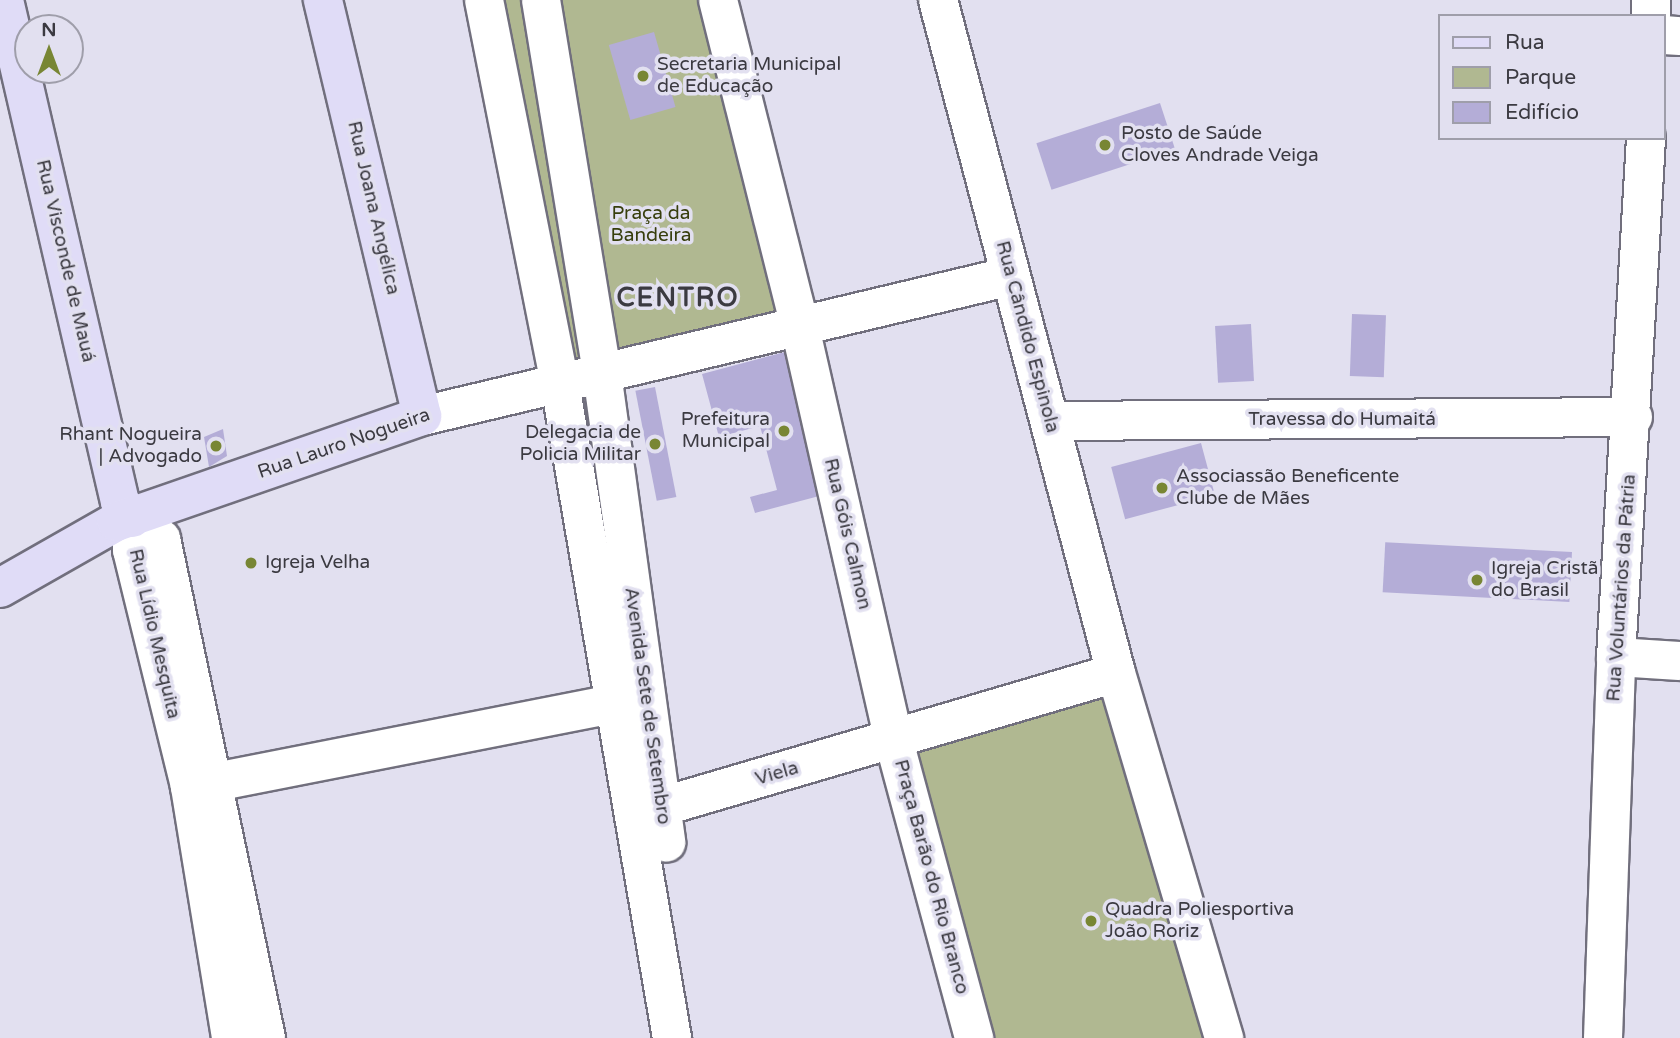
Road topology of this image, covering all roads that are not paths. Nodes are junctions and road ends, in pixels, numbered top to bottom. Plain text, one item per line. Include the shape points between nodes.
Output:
1 (4, 0) edge
2 (323, 0) edge
3 (541, 0) edge
4 (719, 0) edge
5 (938, 0) edge
6 (485, 7) edge
7 (1646, 140) edge
8 (572, 193) junction
9 (524, 205) junction
10 (1010, 276) junction
11 (800, 327) junction
12 (602, 373) junction
13 (560, 384) junction
14 (422, 415) junction
15 (1633, 417) junction
16 (1050, 421) junction
17 (132, 518) junction
18 (0, 588) edge
19 (0, 603) edge
20 (1616, 657) junction
21 (1680, 661) edge
22 (1116, 673) junction
23 (614, 704) junction
24 (894, 741) junction
25 (202, 784) junction
26 (647, 811) junction
27 (253, 1037) edge
28 (672, 1038) edge
29 (699, 1038) edge
30 (974, 1038) edge
31 (1224, 1038) edge
32 (1604, 1038) edge

1 - 17 main road, Rua Visconde de Mauá via 120,502
2 - 14 main road, Rua Joana Angélica
3 - 6 street
3 - 8 street
4 - 11 street
5 - 10 street, Rua Cândido Espinola
6 - 9 street
7 - 15 street, Rua Voluntários da Pátria
8 - 9 street
8 - 12 street
9 - 13 street
10 - 11 street
10 - 16 street, Rua Cândido Espinola
11 - 12 street
11 - 24 street, Rua Góis Calmon
12 - 13 street
12 - 26 street, Avenida Sete de Setembro
13 - 14 street, Rua Lauro Nogueira
13 - 23 street, Avenida Sete de Setembro
14 - 17 main road, Rua Lauro Nogueira
15 - 16 street, Travessa do Humaitá
15 - 20 street, Rua Voluntários da Pátria
16 - 22 street, Rua Cândido Espinola
17 - 18 main road, Rua Lauro Nogueira via 116,522
17 - 19 main road via 125,532
17 - 25 street, Rua Lídio Mesquita via 160,539
20 - 21 street
20 - 32 street, Rua Voluntários da Pátria
22 - 24 street, Praça Barão do Rio Branco
22 - 31 street
23 - 25 street
23 - 26 street, Avenida Sete de Setembro
24 - 26 street, Viela
24 - 30 street, Praça Barão do Rio Branco
25 - 27 street, Rua Lídio Mesquita
26 - 28 street, Avenida Sete de Setembro
26 - 29 street, Avenida Sete de Setembro

